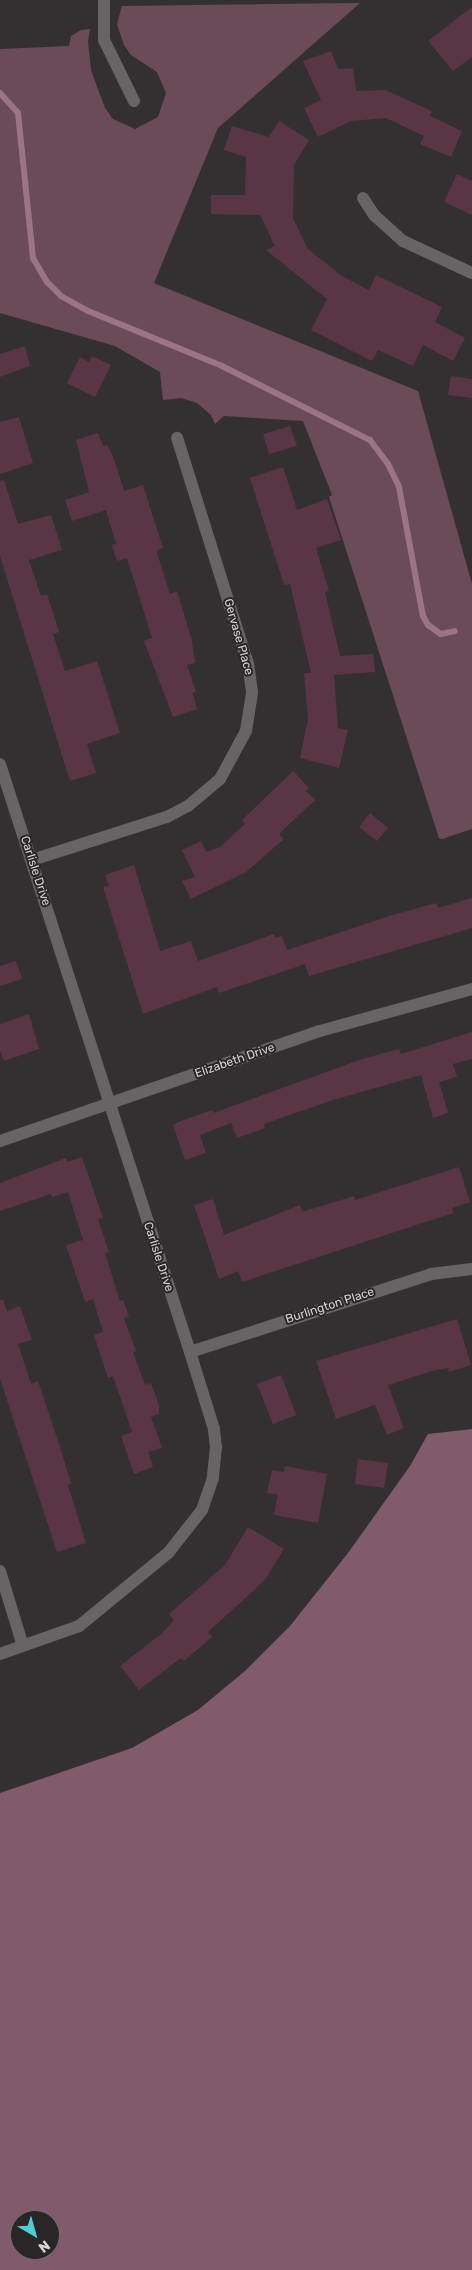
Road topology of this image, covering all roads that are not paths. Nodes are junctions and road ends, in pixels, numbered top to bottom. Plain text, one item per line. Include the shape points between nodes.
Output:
1 (104, 0) edge
2 (134, 101) dead end
3 (363, 198) dead end
4 (472, 274) edge
5 (177, 438) dead end
6 (0, 764) edge
7 (32, 860) junction
8 (472, 989) edge
9 (108, 1104) junction
10 (0, 1141) edge
11 (472, 1269) edge
12 (190, 1352) junction
13 (0, 1571) edge
14 (23, 1646) junction
15 (0, 1654) edge

1 - 2 street via 104,40
3 - 4 street via 374,215 403,241
5 - 7 street, Gervase Place via 248,664 252,692 246,731 220,779 188,806 167,817
6 - 7 street, Carlisle Drive
7 - 9 street, Carlisle Drive
8 - 9 street, Elizabeth Drive via 320,1031
9 - 10 street, Elizabeth Drive
9 - 12 street, Carlisle Drive
11 - 12 street, Burlington Place via 431,1274
12 - 14 street, Carlisle Drive via 214,1429 216,1447 213,1478 202,1510 168,1553 94,1615 64,1633
13 - 14 street
14 - 15 street, Carlisle Drive

